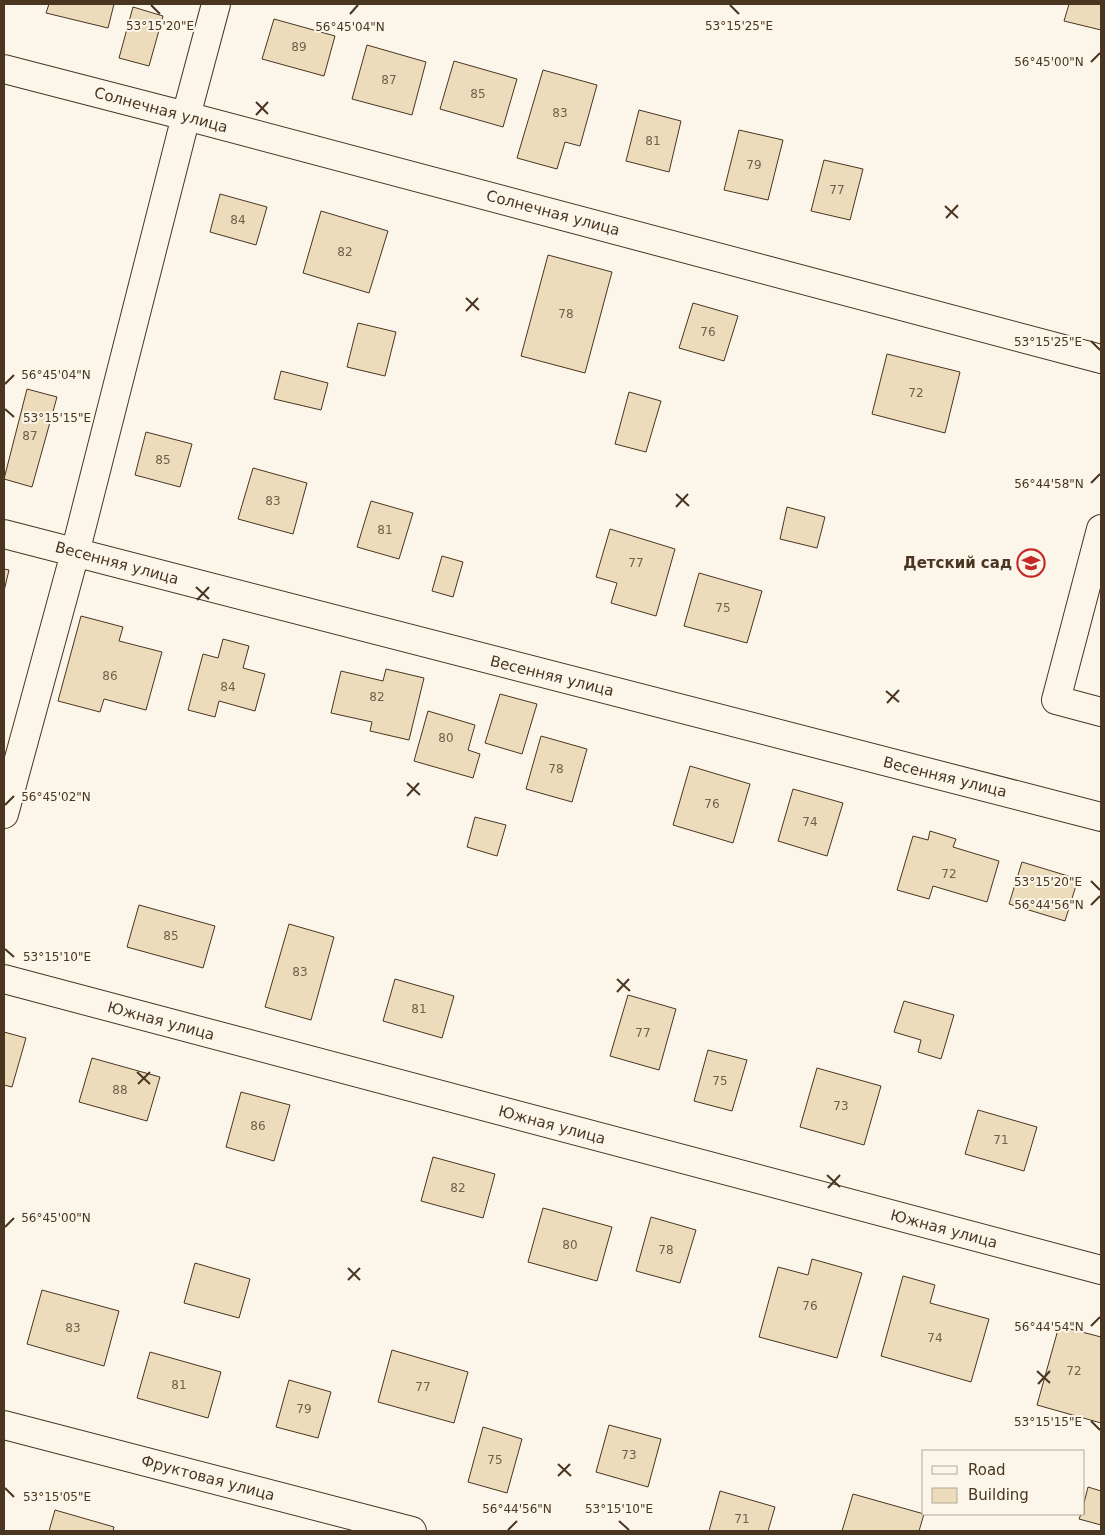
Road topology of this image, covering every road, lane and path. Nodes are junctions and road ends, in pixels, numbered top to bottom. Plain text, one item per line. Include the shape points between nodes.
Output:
1 (216, 4) edge
2 (4, 69) edge
3 (186, 116) junction
4 (1101, 360) edge
5 (1101, 528) edge
6 (4, 534) edge
7 (75, 552) junction
8 (1101, 712) edge
9 (4, 814) edge
10 (1101, 817) edge
11 (4, 979) edge
12 (1101, 1270) edge
13 (4, 1425) edge
14 (412, 1531) edge

1 - 3 street
2 - 3 street, Солнечная улица
3 - 4 street, Солнечная улица
3 - 7 street
5 - 8 street via 1056,700
6 - 7 street, Весенняя улица
7 - 9 street
7 - 10 street, Весенняя улица
11 - 12 street, Южная улица
13 - 14 street, Фруктовая улица

